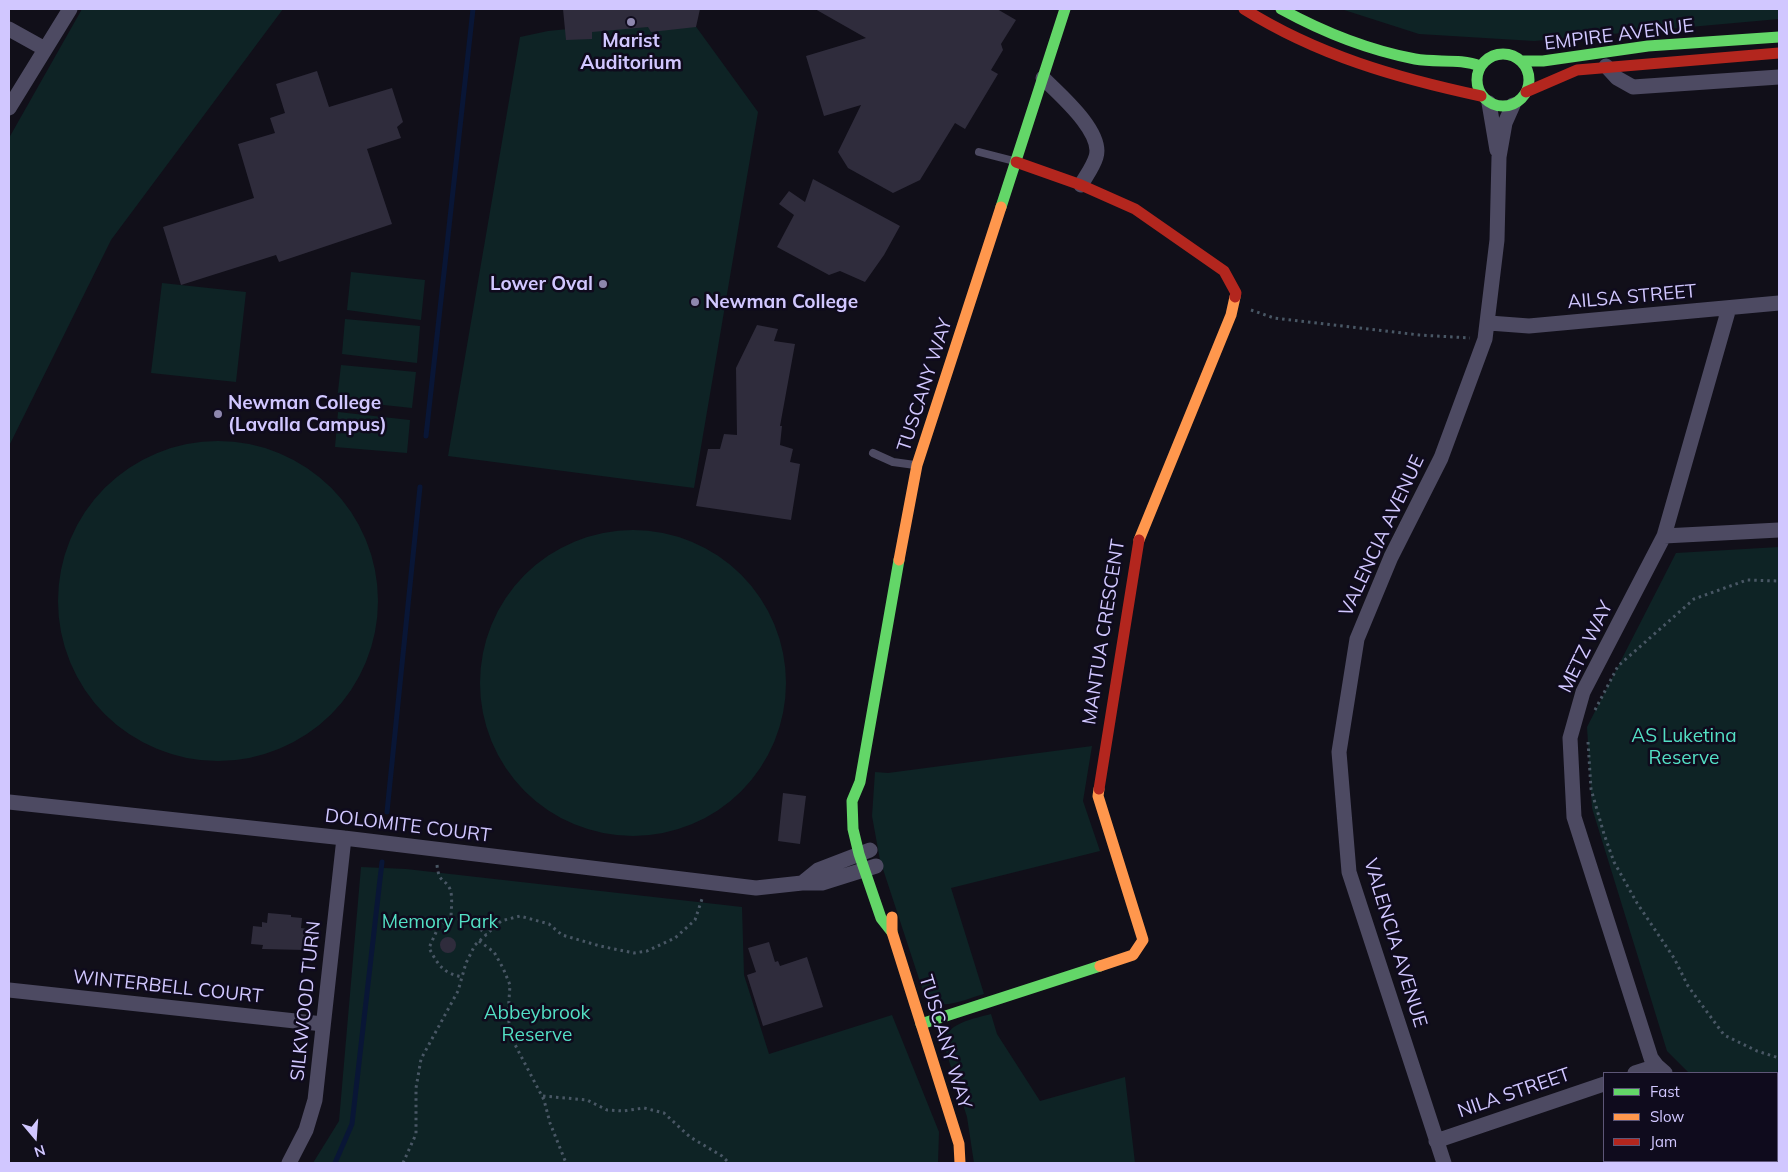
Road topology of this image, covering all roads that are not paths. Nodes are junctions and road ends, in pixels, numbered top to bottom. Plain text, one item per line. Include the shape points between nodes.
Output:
1 (70, 9) edge
2 (1065, 9) edge
3 (1244, 9) edge
4 (1281, 9) edge
5 (9, 30) edge
6 (1779, 37) edge
7 (45, 49) junction
8 (1779, 53) edge
9 (1522, 61) junction
10 (1480, 66) junction
11 (1606, 66) junction
12 (1779, 77) edge
13 (1043, 78) junction
14 (1526, 92) junction
15 (1485, 99) junction
16 (1512, 105) junction
17 (9, 108) edge
18 (980, 152) dead end
19 (1499, 157) junction
20 (1016, 162) junction
21 (1081, 185) junction
22 (1779, 303) edge
23 (1729, 308) junction
24 (1489, 323) junction
25 (874, 453) dead end
26 (917, 465) junction
27 (1779, 530) edge
28 (1664, 536) junction
29 (860, 782) junction
30 (9, 802) edge
31 (344, 838) junction
32 (865, 852) junction
33 (870, 868) junction
34 (802, 883) junction
35 (9, 990) edge
36 (323, 1024) junction
37 (922, 1024) junction
38 (1661, 1070) edge
39 (1644, 1072) edge
40 (1603, 1084) edge
41 (1436, 1141) junction
42 (289, 1163) edge
43 (960, 1163) edge
44 (1444, 1163) edge

1 - 7 street
2 - 13 street, TUSCANY WAY
3 - 15 street via 1289,36 1338,55
4 - 10 street via 1345,38 1392,53 1433,62 1472,62
5 - 7 street
6 - 9 street, EMPIRE AVENUE via 1622,49
7 - 17 street
8 - 11 street, EMPIRE AVENUE
9 - 10 street via 1500,54 1485,60
9 - 14 street via 1530,82
10 - 15 street via 1476,81
11 - 12 street via 1617,78 1633,87
11 - 14 street, EMPIRE AVENUE via 1577,70
13 - 20 street, TUSCANY WAY
13 - 21 street via 1075,110 1094,135 1097,156
14 - 16 street
15 - 16 street via 1504,107
15 - 19 street, VALENCIA AVENUE
16 - 19 street, VALENCIA AVENUE
18 - 20 lane
19 - 24 street, VALENCIA AVENUE via 1497,240
20 - 21 street
20 - 26 street, TUSCANY WAY
21 - 37 street, MANTUA CRESCENT via 1135,209 1224,271 1236,293 1231,315 1139,536 1098,796 1143,940 1133,955
22 - 23 street, AILSA STREET
23 - 24 street, AILSA STREET via 1529,326
23 - 28 street, METZ WAY
24 - 41 street, VALENCIA AVENUE via 1441,458 1391,557 1357,639 1339,752 1349,872
25 - 26 lane via 893,462
26 - 29 street, TUSCANY WAY
27 - 28 street
28 - 38 street, METZ WAY via 1583,692 1570,738 1574,817 1652,1058
29 - 32 street, TUSCANY WAY
29 - 32 street, TUSCANY WAY via 852,801 853,829
30 - 31 street, DOLOMITE COURT
31 - 34 street, DOLOMITE COURT via 756,888
31 - 36 street, SILKWOOD TURN
32 - 33 street, TUSCANY WAY
32 - 34 street, DOLOMITE COURT via 818,870
33 - 34 street, DOLOMITE COURT via 822,883
33 - 37 street, TUSCANY WAY via 881,918 892,932
35 - 36 street, WINTERBELL COURT
36 - 42 street, SILKWOOD TURN via 315,1100 306,1130
37 - 43 street, TUSCANY WAY via 959,1144
38 - 39 street
40 - 41 street, NILA STREET
41 - 44 street, VALENCIA AVENUE

